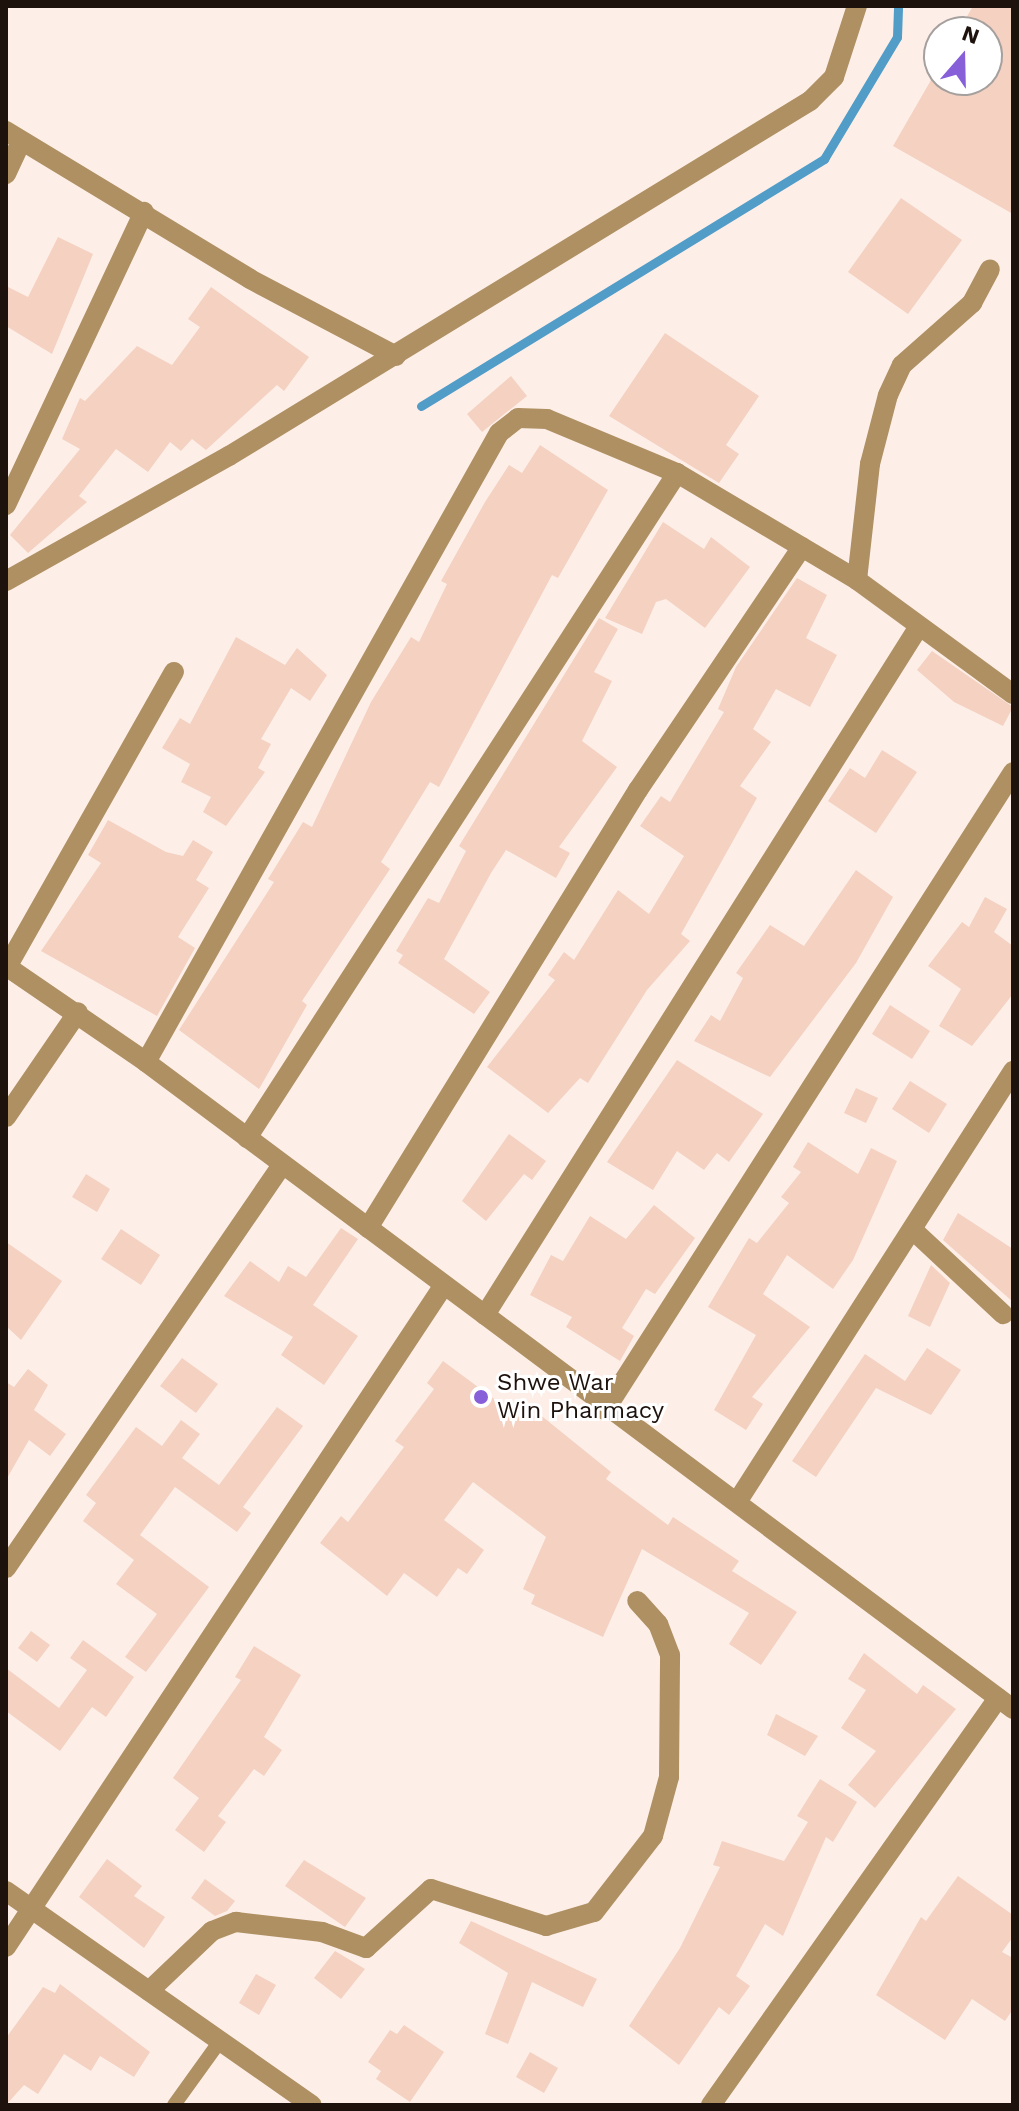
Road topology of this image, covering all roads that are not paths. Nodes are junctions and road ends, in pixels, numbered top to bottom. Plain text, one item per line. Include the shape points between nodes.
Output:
1 (857, 6) edge
2 (14, 136) edge
3 (6, 174) edge
4 (144, 212) junction
5 (990, 269) dead end
6 (396, 356) junction
7 (677, 473) junction
8 (6, 505) edge
9 (802, 547) junction
10 (857, 580) junction
11 (6, 581) edge
12 (918, 628) junction
13 (174, 672) dead end
14 (1013, 694) edge
15 (1013, 772) edge
16 (6, 966) edge
17 (78, 1012) junction
18 (146, 1062) junction
19 (1013, 1071) edge
20 (1006, 1096) edge
21 (6, 1117) edge
22 (247, 1138) junction
23 (282, 1165) junction
24 (368, 1228) junction
25 (914, 1231) junction
26 (444, 1285) junction
27 (1003, 1314) dead end
28 (485, 1315) junction
29 (605, 1410) junction
30 (737, 1502) junction
31 (6, 1568) edge
32 (637, 1601) dead end
33 (1006, 1703) edge
34 (6, 1891) edge
35 (32, 1913) junction
36 (6, 1947) edge
37 (149, 1991) junction
38 (220, 2041) junction
39 (174, 2105) edge
40 (312, 2105) edge
41 (711, 2105) edge

1 - 6 street via 834,77 810,101
2 - 3 street
2 - 4 street
4 - 6 street via 250,279
4 - 8 street
5 - 10 street via 972,303 902,365 888,395 870,464
6 - 11 street
7 - 9 street
7 - 18 street via 533,416 499,433
7 - 22 street
9 - 10 street
9 - 24 street via 638,790
10 - 12 street
12 - 14 street
12 - 28 street
13 - 16 street
15 - 29 street
16 - 17 street
17 - 18 street
17 - 21 street
18 - 22 street
19 - 20 street
20 - 25 street
22 - 23 street
23 - 24 street
23 - 31 street
24 - 26 street
25 - 27 street
25 - 30 street
26 - 28 street
26 - 35 street
28 - 29 street
29 - 30 street
30 - 33 street
32 - 37 street via 658,1624 670,1655 669,1777 653,1836 594,1912 546,1926 431,1889 366,1948 322,1932 236,1922 212,1931
33 - 41 street
34 - 35 street
35 - 36 street
35 - 37 street
37 - 38 street
38 - 39 lane
38 - 40 street

